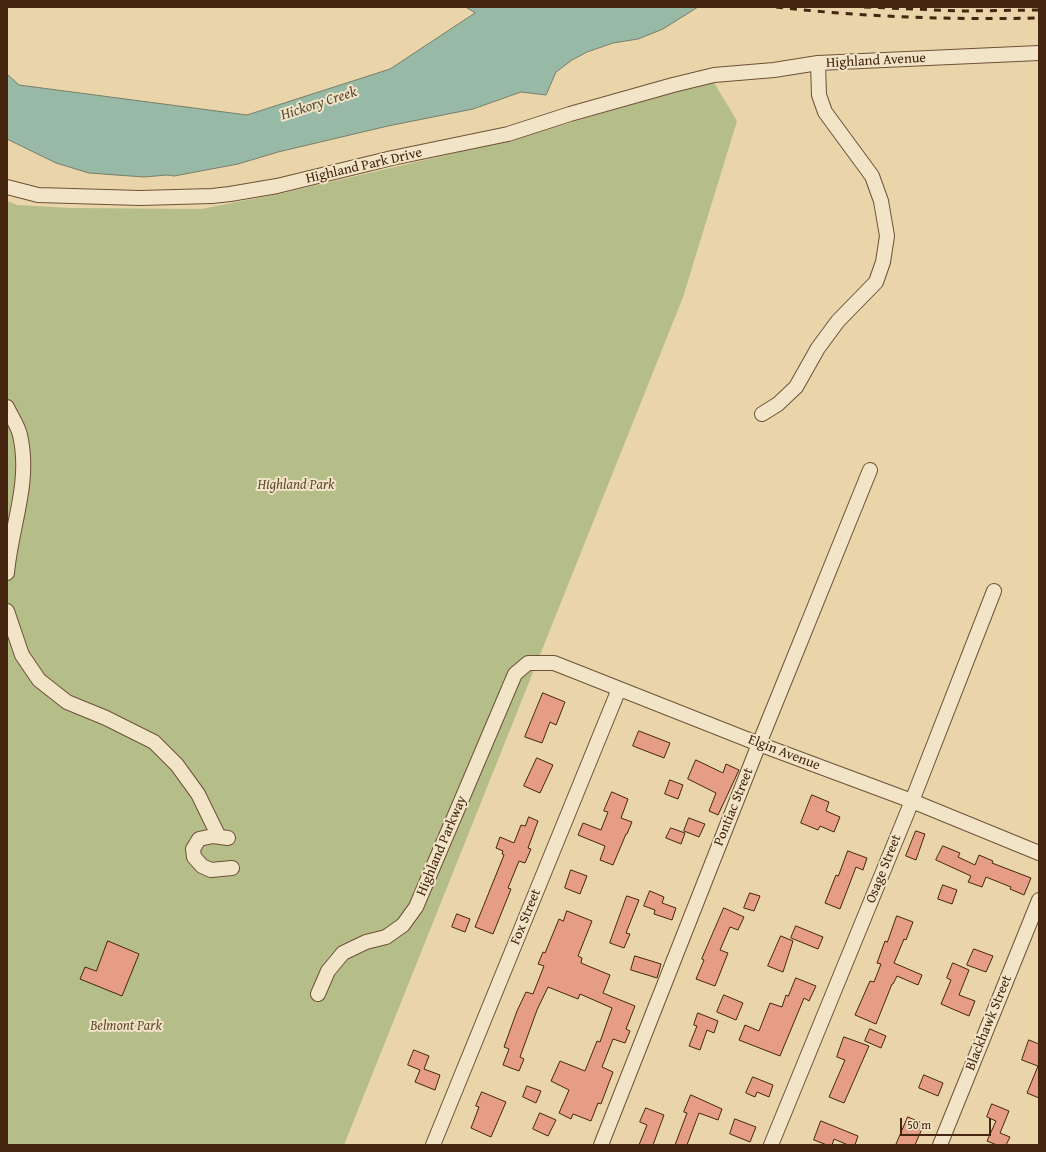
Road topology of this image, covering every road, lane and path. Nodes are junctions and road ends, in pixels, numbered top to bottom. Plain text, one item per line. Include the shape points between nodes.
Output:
1 (1039, 53) edge
2 (818, 63) junction
3 (714, 75) joint
4 (7, 187) edge
5 (7, 407) edge
6 (762, 414) dead end
7 (870, 470) dead end
8 (7, 573) edge
9 (994, 591) dead end
10 (7, 611) edge
11 (528, 663) joint
12 (619, 689) junction
13 (759, 744) junction
14 (912, 801) junction
15 (1039, 853) edge
16 (232, 868) dead end
17 (1039, 900) edge
18 (318, 994) dead end
19 (433, 1145) edge
20 (601, 1145) edge
21 (772, 1145) edge
22 (940, 1145) edge

1 - 2 street, Highland Avenue
2 - 3 street, Highland Avenue
2 - 6 street via 819,95 825,112 872,176 881,201 887,236 883,262 876,282 838,321 818,348 796,387 778,404
3 - 4 street, Highland Park Drive via 570,114 508,134 238,193 140,198 38,195
5 - 8 street via 20,434 24,465 22,498
7 - 13 street, Pontiac Street
9 - 14 street, Osage Street
10 - 16 street via 22,654 39,680 67,702 154,742 177,765 198,794 223,837 199,839 193,849 194,857 202,866 211,870
11 - 12 street, Elgin Avenue via 554,663
11 - 18 street, Highland Parkway via 515,674 416,907 403,925 386,937 366,942 344,953 328,971
12 - 13 street, Elgin Avenue
12 - 19 street, Fox Street
13 - 14 street, Elgin Avenue
13 - 20 street, Pontiac Street
14 - 15 street, Elgin Avenue
14 - 21 street, Osage Street
17 - 22 street, Blackhawk Street

